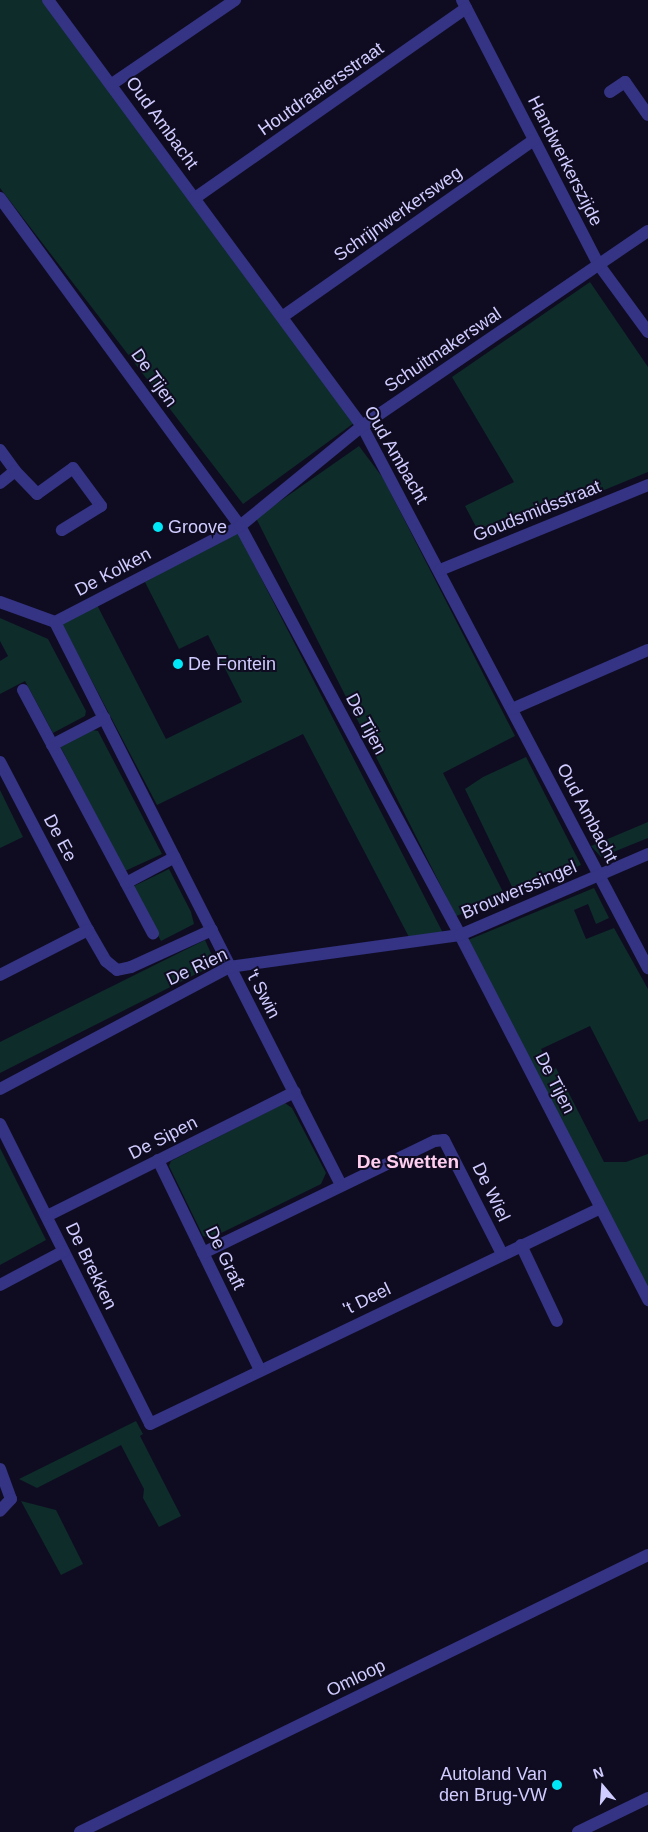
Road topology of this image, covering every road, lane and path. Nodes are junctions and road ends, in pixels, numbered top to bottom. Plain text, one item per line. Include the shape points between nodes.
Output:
1 (48, 0) edge
2 (235, 0) edge
3 (464, 4) edge
4 (112, 84) junction
5 (610, 92) dead end
6 (648, 115) edge
7 (534, 140) junction
8 (0, 198) edge
9 (195, 198) junction
10 (648, 230) edge
11 (599, 265) junction
12 (282, 317) junction
13 (648, 332) edge
14 (362, 426) junction
15 (0, 450) edge
16 (16, 471) junction
17 (0, 483) edge
18 (648, 485) edge
19 (240, 526) junction
20 (62, 530) dead end
21 (440, 570) junction
22 (0, 602) edge
23 (55, 622) junction
24 (648, 650) edge
25 (23, 690) dead end
26 (512, 709) junction
27 (104, 718) junction
28 (52, 745) junction
29 (0, 762) edge
30 (648, 854) edge
31 (175, 858) junction
32 (599, 875) junction
33 (126, 883) junction
34 (88, 930) junction
35 (212, 930) junction
36 (153, 933) dead end
37 (460, 935) junction
38 (230, 967) junction
39 (648, 968) edge
40 (0, 975) edge
41 (0, 1089) edge
42 (295, 1092) junction
43 (0, 1124) edge
44 (158, 1160) junction
45 (341, 1185) junction
46 (600, 1208) junction
47 (47, 1216) junction
48 (521, 1245) junction
49 (64, 1251) junction
50 (203, 1253) junction
51 (502, 1254) junction
52 (0, 1284) edge
53 (648, 1300) edge
54 (557, 1321) dead end
55 (260, 1370) junction
56 (150, 1424) joint
57 (0, 1469) edge
58 (0, 1510) edge
59 (648, 1555) edge
60 (648, 1798) edge
61 (80, 1832) edge
62 (578, 1832) edge

1 - 4 street, Oud Ambacht
2 - 4 street
3 - 7 street, Handwerkerszijde
3 - 9 street, Houtdraaiersstraat
4 - 9 street, Oud Ambacht
5 - 6 street via 625,82
7 - 11 street, Handwerkerszijde
7 - 12 street, Schrijnwerkersweg
8 - 19 street, De Tijen
9 - 12 street, Oud Ambacht
10 - 11 street, Schuitmakerswal
11 - 13 street, Handwerkerszijde
11 - 14 street, Schuitmakerswal
12 - 14 street, Oud Ambacht
14 - 19 street, Schuitmakerswal
14 - 21 street, Oud Ambacht
15 - 16 street
16 - 17 street
16 - 20 street via 37,494 73,468 101,506
18 - 21 street, Goudsmidsstraat
19 - 23 street, De Kolken
19 - 37 street, De Tijen
21 - 26 street, Oud Ambacht
22 - 23 street
23 - 27 street, 't Swin
24 - 26 street
25 - 28 street
26 - 32 street, Oud Ambacht
27 - 28 street
27 - 31 street, 't Swin
28 - 33 street
29 - 34 street, De Ee
30 - 32 street, Brouwerssingel
31 - 33 street
31 - 35 street, 't Swin
32 - 37 street, Brouwerssingel
32 - 39 street, Oud Ambacht
33 - 36 street
34 - 35 street, De Ee via 106,961 116,970 131,967
34 - 40 street
35 - 38 street, 't Swin
37 - 38 street, De Rien
37 - 46 street, De Tijen
38 - 41 street, De Rien
38 - 42 street, 't Swin
42 - 44 street, De Sipen
42 - 45 street
43 - 47 street, De Brekken
44 - 47 street, De Sipen
44 - 50 street, De Graft
45 - 50 street, De Wiel
45 - 51 street, De Wiel via 435,1140 444,1140
46 - 48 street, 't Deel
46 - 53 street, De Tijen
47 - 49 street, De Brekken
48 - 51 street, 't Deel
48 - 54 street
49 - 52 street
49 - 56 street, De Brekken
50 - 55 street, De Graft
51 - 55 street, 't Deel
55 - 56 street, 't Deel
57 - 58 street via 11,1500
59 - 61 street, Omloop
60 - 62 street

